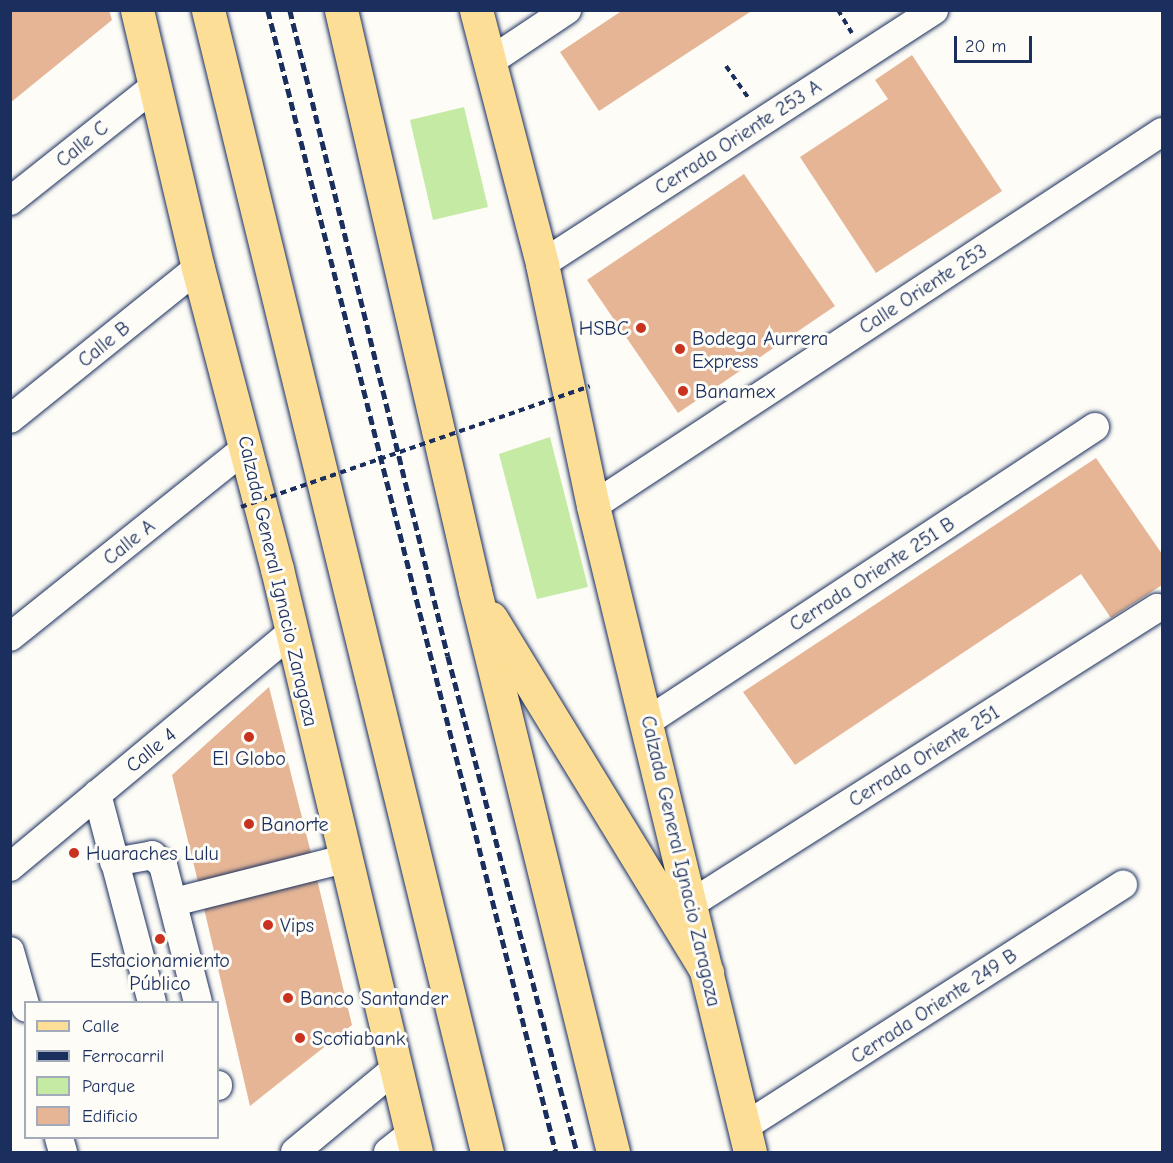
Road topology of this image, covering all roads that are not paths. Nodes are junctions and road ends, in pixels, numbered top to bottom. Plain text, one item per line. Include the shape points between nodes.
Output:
1 (137, 10) edge
2 (208, 10) edge
3 (341, 10) edge
4 (360, 10) edge
5 (476, 10) edge
6 (567, 10) edge
7 (934, 10) edge
8 (489, 62) junction
9 (154, 87) junction
10 (362, 96) junction
11 (1162, 132) edge
12 (10, 201) edge
13 (542, 264) junction
14 (198, 268) junction
15 (10, 419) edge
16 (1095, 427) dead end
17 (247, 447) junction
18 (593, 506) junction
19 (475, 591) junction
20 (1156, 608) dead end
21 (291, 633) junction
22 (10, 636) edge
23 (648, 721) junction
24 (97, 794) junction
25 (344, 859) junction
26 (114, 862) junction
27 (10, 867) edge
28 (1123, 885) dead end
29 (174, 902) junction
30 (692, 903) junction
31 (10, 951) edge
32 (707, 972) junction
33 (24, 1001) edge
34 (152, 1001) edge
35 (198, 1001) edge
36 (394, 1069) junction
37 (747, 1140) edge
38 (405, 1146) edge
39 (295, 1152) edge
40 (487, 1152) edge
41 (613, 1152) edge

1 - 9 main road, Calzada General Ignacio Zaragoza
2 - 40 main road
3 - 10 main road
4 - 10 main road
5 - 8 main road, Calzada General Ignacio Zaragoza
6 - 8 street
7 - 13 street, Cerrada Oriente 253 A
8 - 13 main road, Calzada General Ignacio Zaragoza
9 - 12 street, Calle C
9 - 14 main road, Calzada General Ignacio Zaragoza
10 - 19 main road
11 - 18 street, Calle Oriente 253
13 - 18 main road, Calzada General Ignacio Zaragoza
14 - 15 street, Calle B
14 - 17 main road, Calzada General Ignacio Zaragoza
16 - 23 street, Cerrada Oriente 251 B
17 - 21 main road, Calzada General Ignacio Zaragoza
17 - 22 street, Calle A
18 - 23 main road, Calzada General Ignacio Zaragoza
19 - 32 main road
19 - 41 main road
20 - 30 street, Cerrada Oriente 251
21 - 24 street, Calle 4
21 - 25 main road, Calzada General Ignacio Zaragoza
23 - 30 main road, Calzada General Ignacio Zaragoza
24 - 26 street
24 - 27 street, Calle 4
25 - 29 street
25 - 36 main road, Calzada General Ignacio Zaragoza
26 - 29 street via 144,855 159,859
26 - 34 street
28 - 37 street, Cerrada Oriente 249 B
29 - 35 street
30 - 32 main road, Calzada General Ignacio Zaragoza
31 - 33 street
32 - 37 main road, Calzada General Ignacio Zaragoza
36 - 38 main road, Calzada General Ignacio Zaragoza
36 - 39 street

